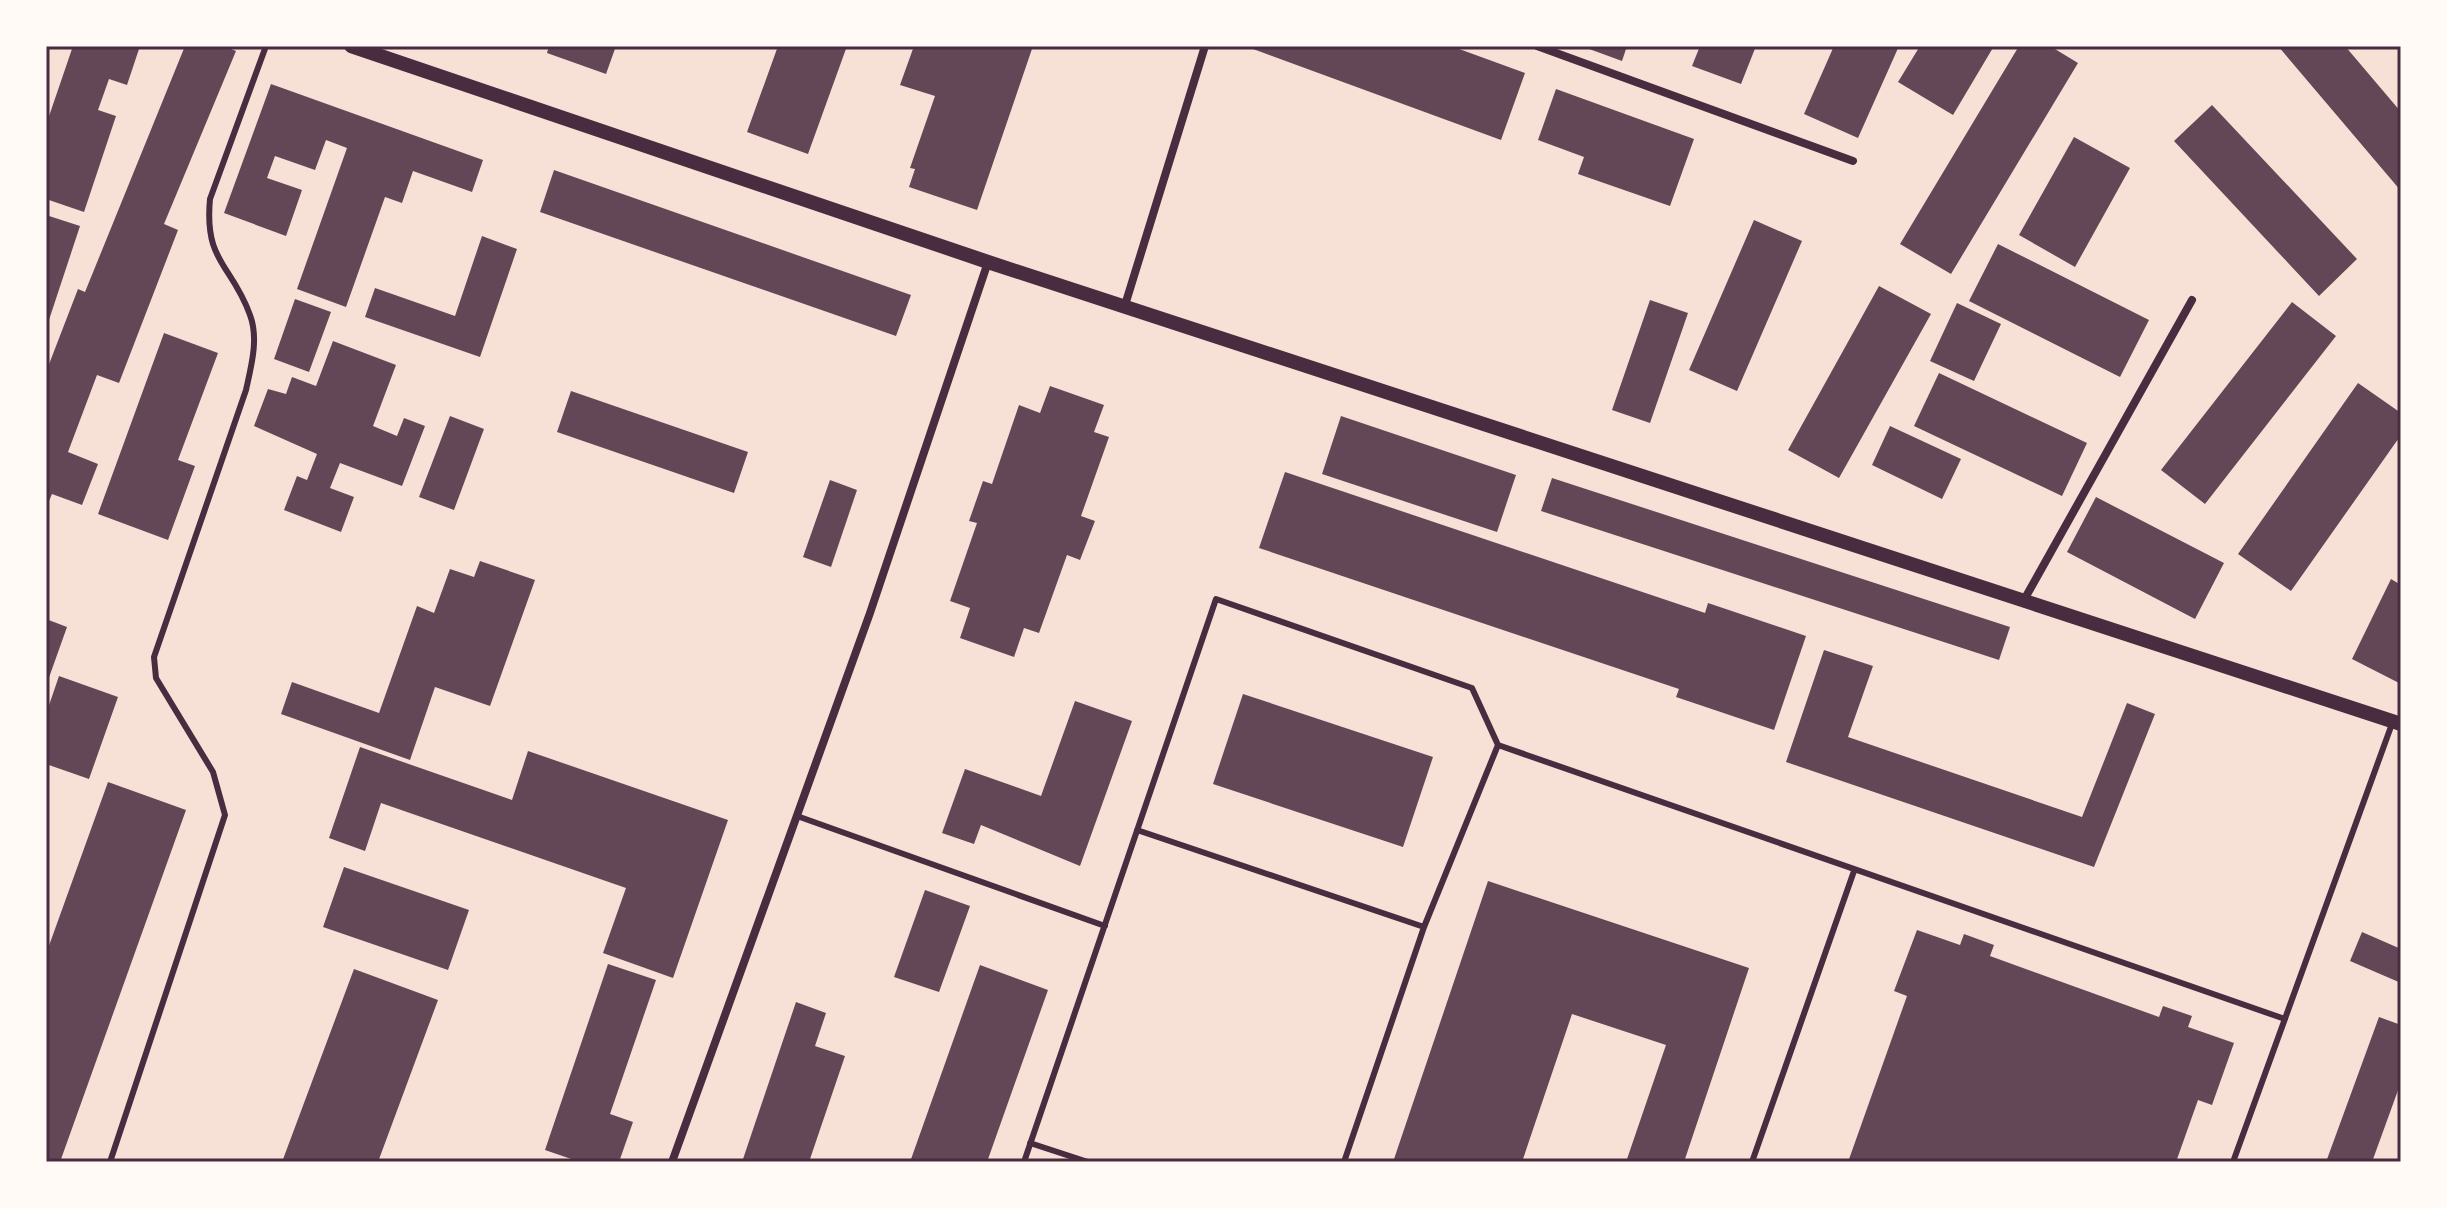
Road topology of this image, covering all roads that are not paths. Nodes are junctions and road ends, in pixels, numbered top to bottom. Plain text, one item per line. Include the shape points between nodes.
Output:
1 (266, 46) edge
2 (351, 46) edge
3 (1205, 46) edge
4 (1537, 46) edge
5 (1853, 161) dead end
6 (988, 262) junction
7 (2192, 300) dead end
8 (1125, 305) junction
9 (2024, 600) junction
10 (2397, 723) edge
11 (1498, 745) junction
12 (797, 816) junction
13 (1137, 830) junction
14 (1854, 871) junction
15 (1105, 926) junction
16 (1424, 927) junction
17 (2285, 1019) junction
18 (1030, 1143) junction
19 (110, 1162) edge
20 (672, 1162) edge
21 (1024, 1162) edge
22 (1088, 1162) edge
23 (1344, 1162) edge
24 (1752, 1162) edge
25 (2233, 1162) edge

1 - 19 lane via 210,199 207,225 213,251 251,317 254,346 246,390 154,657 156,678 213,772 225,815
2 - 6 street
3 - 8 street
4 - 5 street
6 - 8 street
6 - 12 street
7 - 9 street
8 - 9 street
9 - 10 street
10 - 17 lane
11 - 13 lane via 1472,688 1216,599
11 - 14 lane
11 - 16 lane
12 - 15 lane
12 - 20 street
13 - 15 lane
13 - 16 lane
14 - 17 lane
14 - 24 lane
15 - 18 lane
16 - 23 lane
17 - 25 lane
18 - 21 lane
18 - 22 lane

